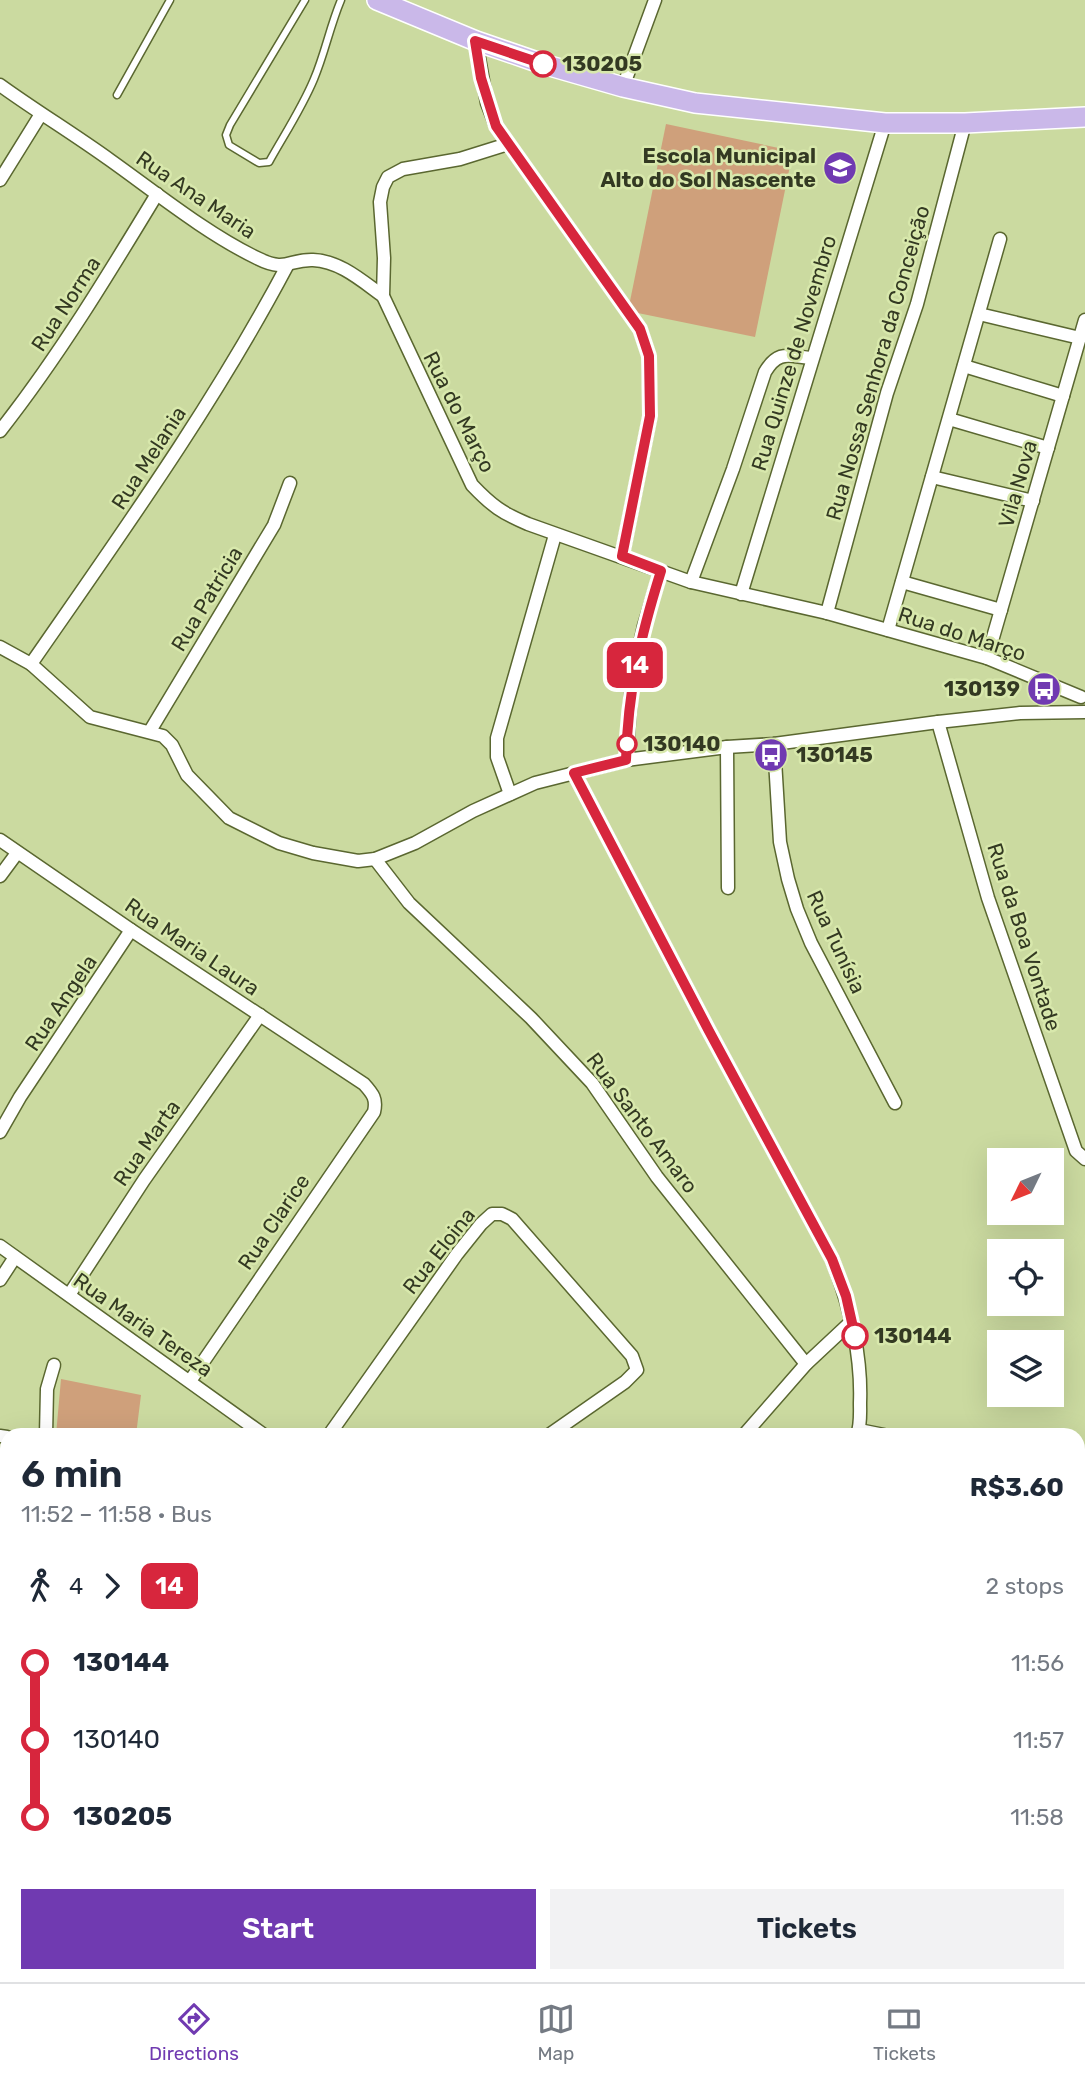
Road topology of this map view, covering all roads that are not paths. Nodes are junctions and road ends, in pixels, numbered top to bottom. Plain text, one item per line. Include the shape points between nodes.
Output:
1 (170, 0) edge
2 (305, 0) edge
3 (341, 0) edge
4 (377, 0) edge
5 (655, 0) edge
6 (475, 41) junction
7 (0, 85) edge
8 (623, 87) junction
9 (117, 95) dead end
10 (41, 114) junction
11 (1085, 117) edge
12 (885, 123) junction
13 (965, 123) junction
14 (508, 144) junction
15 (0, 180) edge
16 (157, 194) junction
17 (1000, 239) dead end
18 (287, 266) junction
19 (383, 296) junction
20 (979, 314) junction
21 (1085, 320) edge
22 (1080, 338) junction
23 (811, 358) junction
24 (964, 366) junction
25 (1063, 396) junction
26 (948, 419) junction
27 (0, 431) edge
28 (1048, 448) junction
29 (932, 477) junction
30 (290, 482) dead end
31 (1033, 501) junction
32 (555, 535) junction
33 (622, 556) junction
34 (661, 571) junction
35 (691, 582) junction
36 (902, 582) junction
37 (741, 594) junction
38 (1001, 610) junction
39 (827, 613) junction
40 (888, 630) junction
41 (0, 647) edge
42 (987, 658) junction
43 (31, 664) junction
44 (1085, 683) edge
45 (1081, 697) junction
46 (1080, 712) edge
47 (937, 722) junction
48 (150, 731) junction
49 (774, 744) junction
50 (727, 747) junction
51 (626, 760) junction
52 (574, 773) junction
53 (510, 794) junction
54 (0, 840) edge
55 (17, 853) junction
56 (374, 859) junction
57 (0, 876) edge
58 (728, 888) dead end
59 (131, 930) junction
60 (260, 1015) junction
61 (365, 1084) joint
62 (895, 1103) dead end
63 (0, 1132) edge
64 (1085, 1159) edge
65 (0, 1246) edge
66 (15, 1256) junction
67 (0, 1280) edge
68 (69, 1295) junction
69 (852, 1321) junction
70 (806, 1364) junction
71 (54, 1366) dead end
72 (190, 1381) junction
73 (46, 1428) edge
74 (254, 1428) edge
75 (334, 1428) edge
76 (559, 1428) edge
77 (750, 1428) edge
78 (858, 1428) edge

1 - 9 lane
2 - 3 lane via 226,135 229,145 259,163 269,162 307,95
4 - 6 main road
5 - 8 street
6 - 8 main road
6 - 14 street via 487,103
7 - 10 street, Rua Ana Maria
8 - 12 main road via 695,103
10 - 15 street
10 - 16 street, Rua Ana Maria
11 - 13 main road
12 - 13 main road
12 - 23 street, Rua Quinze de Novembro
13 - 39 street, Rua Nossa Senhora da Conceição
14 - 19 street, Rua do Março via 403,169 388,177 380,202
14 - 33 street via 640,329 649,356 650,416
16 - 18 street, Rua Ana Maria via 256,258
16 - 27 street, Rua Norma via 82,319
17 - 20 street
18 - 19 street, Rua Ana Maria via 312,260 331,263
18 - 43 street, Rua Melania via 212,397
19 - 32 street, Rua do Março via 472,485 502,513
20 - 22 street
20 - 24 street
21 - 22 street, Vila Nova
22 - 25 street, Vila Nova
23 - 35 street via 781,356 765,372
23 - 37 street, Rua Quinze de Novembro
24 - 25 street
24 - 26 street
25 - 28 street, Vila Nova
26 - 28 street
26 - 29 street
28 - 31 street, Vila Nova
29 - 31 street
29 - 36 street
30 - 48 street, Rua Patricia via 274,526
31 - 38 street, Vila Nova
32 - 33 street, Rua do Março
32 - 53 street via 497,738 497,757
33 - 34 street, Rua do Março
34 - 35 street, Rua do Março
34 - 51 street via 632,681
35 - 37 street, Rua do Março
36 - 38 street
36 - 40 street
37 - 39 street, Rua do Março
38 - 42 street, Vila Nova
39 - 40 street, Rua do Março
40 - 42 street, Rua do Março
41 - 43 street
42 - 45 street, Rua do Março
43 - 48 street via 90,717
44 - 45 street
45 - 46 street
46 - 47 street
47 - 49 street
47 - 64 street, Rua da Boa Vontade via 988,898 1076,1151
48 - 56 street via 172,745 187,775 229,818 302,850 358,862
49 - 50 street
49 - 62 street, Rua Tunísia via 780,842 797,909
50 - 51 street
50 - 58 street
51 - 52 street
52 - 53 street
52 - 69 street via 832,1259
53 - 56 street
54 - 55 street, Rua Maria Laura
55 - 57 street
55 - 59 street, Rua Maria Laura
56 - 70 street, Rua Santo Amaro via 409,903 531,1018 592,1083 657,1177
59 - 60 street, Rua Maria Laura
59 - 63 street, Rua Angela
60 - 61 street, Rua Maria Laura
60 - 68 street, Rua Marta
61 - 72 street, Rua Clarice via 374,1095 374,1112
65 - 66 street, Rua Maria Tereza
66 - 67 street
66 - 68 street, Rua Maria Tereza
68 - 72 street, Rua Maria Tereza
69 - 70 street
69 - 78 street via 860,1371
70 - 77 street
71 - 73 street via 47,1390
72 - 74 street, Rua Maria Tereza
75 - 76 street, Rua Eloina via 457,1254 492,1214 512,1219 632,1356 637,1370

